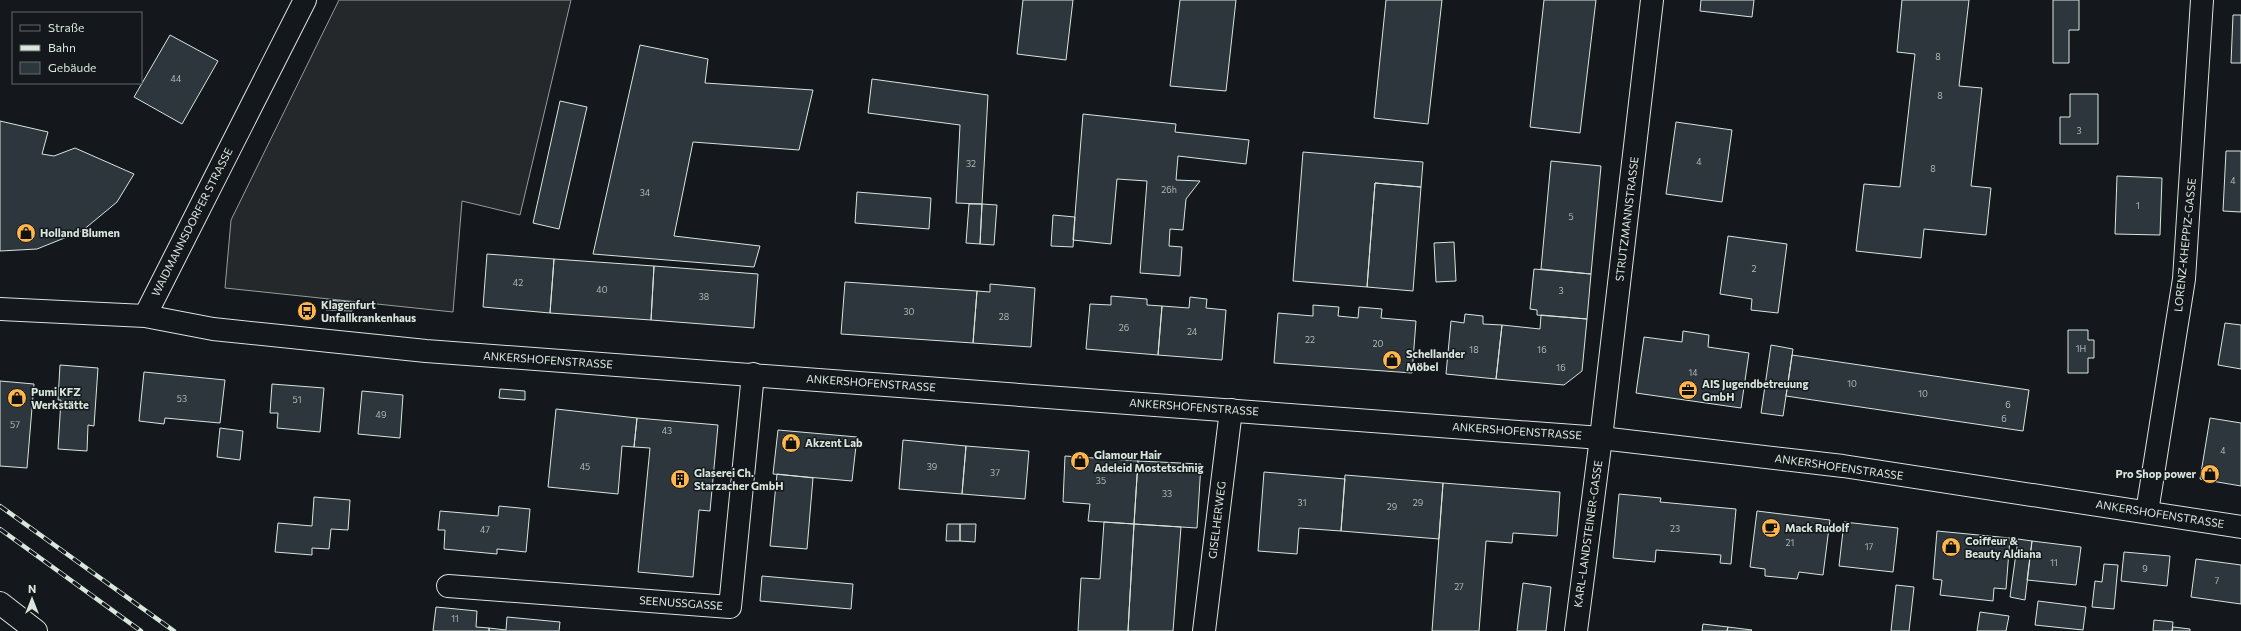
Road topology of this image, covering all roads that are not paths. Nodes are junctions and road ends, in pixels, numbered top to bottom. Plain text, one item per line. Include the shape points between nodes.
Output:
1 (305, 0) edge
2 (1652, 0) edge
3 (2202, 0) edge
4 (0, 309) edge
5 (145, 316) junction
6 (753, 374) junction
7 (1231, 410) junction
8 (1601, 438) junction
9 (2147, 512) junction
10 (2241, 526) edge
11 (448, 586) dead end
12 (0, 603) edge
13 (36, 631) edge
14 (1204, 631) edge
15 (1576, 631) edge

1 - 5 street, WAIDMANNSDORFER STRASSE
2 - 8 street, STRUTZMANNSTRASSE
3 - 9 street, LORENZ-KHEPPIZ-GASSE via 2184,272
4 - 5 street
5 - 6 street, ANKERSHOFENSTRASSE via 213,329 426,351
6 - 7 street, ANKERSHOFENSTRASSE
6 - 11 street, SEENUSSGASSE via 730,607
7 - 8 street, ANKERSHOFENSTRASSE
7 - 14 street, GISELHERWEG
8 - 9 street, ANKERSHOFENSTRASSE via 1843,466
8 - 15 street, KARL-LANDSTEINER-GASSE
9 - 10 street, ANKERSHOFENSTRASSE
12 - 13 street

